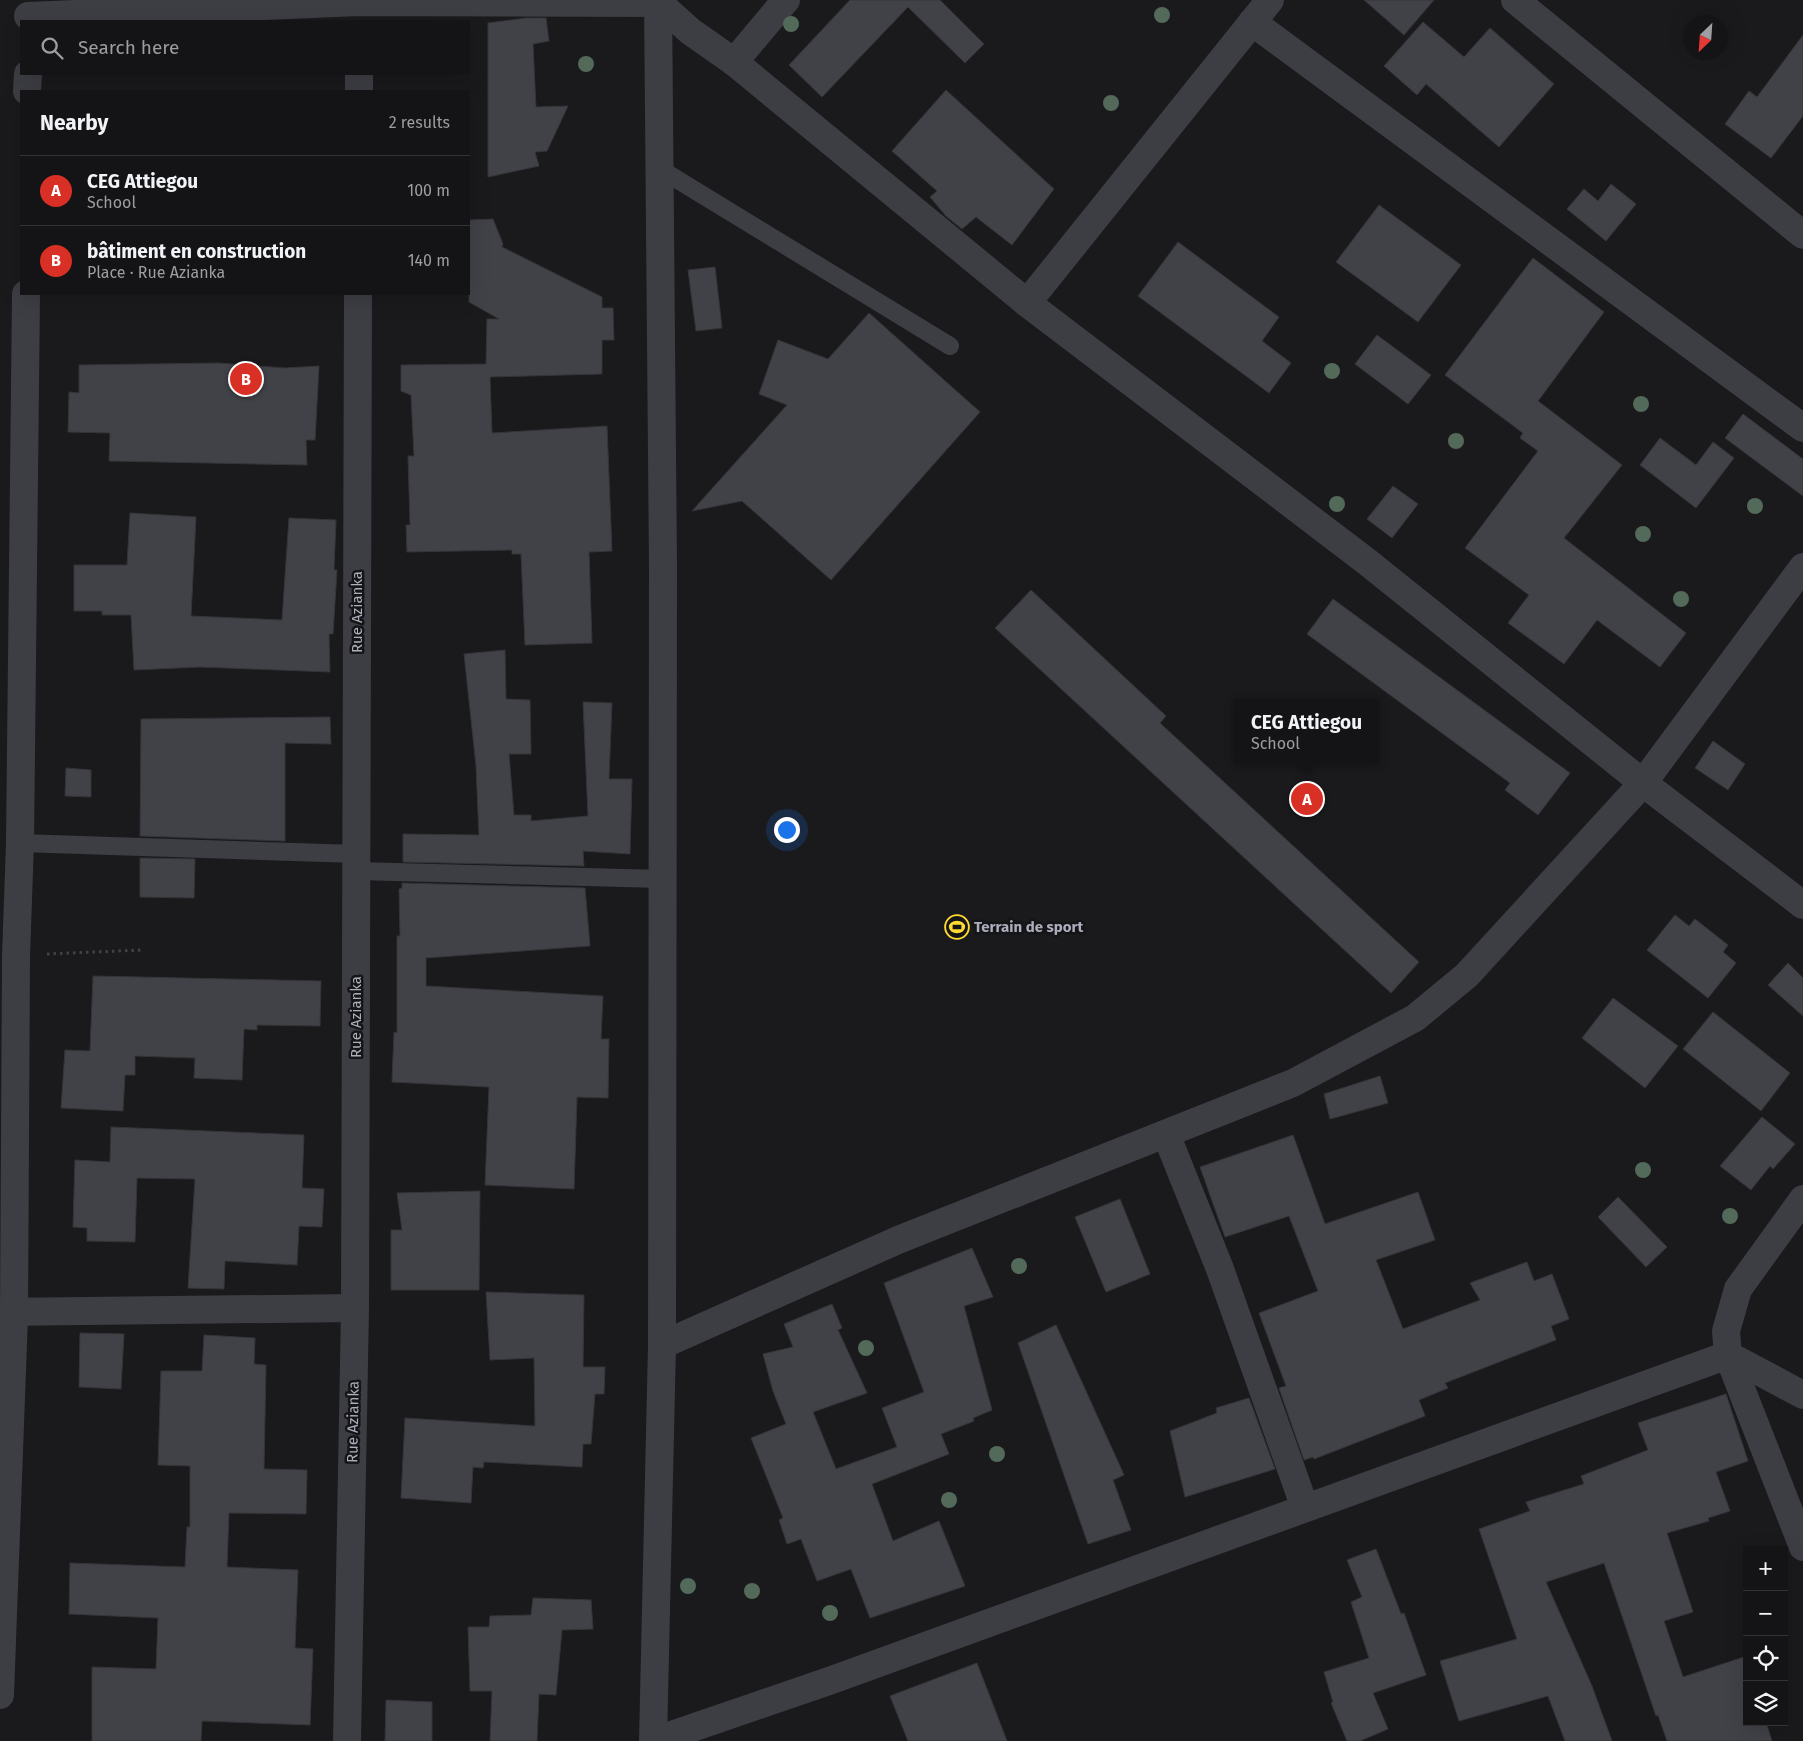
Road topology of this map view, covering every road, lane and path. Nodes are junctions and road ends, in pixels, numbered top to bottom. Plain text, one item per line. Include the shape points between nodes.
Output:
1 (786, 0) edge
2 (1270, 0) edge
3 (1515, 0) edge
4 (659, 2) edge
5 (359, 8) edge
6 (28, 13) edge
7 (1252, 22) junction
8 (734, 62) junction
9 (28, 75) edge
10 (359, 75) edge
11 (28, 90) edge
12 (359, 90) edge
13 (660, 169) junction
14 (1803, 235) edge
15 (26, 295) edge
16 (358, 295) edge
17 (1027, 303) junction
18 (950, 346) dead end
19 (1803, 428) edge
20 (1803, 567) edge
21 (1643, 782) junction
22 (20, 843) junction
23 (357, 862) junction
24 (662, 879) junction
25 (1803, 906) edge
26 (141, 950) dead end
27 (8, 956) edge
28 (1166, 1134) junction
29 (1803, 1199) edge
30 (355, 1308) junction
31 (7, 1312) edge
32 (662, 1345) junction
33 (1728, 1355) junction
34 (1803, 1394) edge
35 (1305, 1508) junction
36 (1803, 1547) edge
37 (0, 1695) edge
38 (346, 1741) edge
39 (654, 1741) edge

1 - 8 street
2 - 7 street
3 - 14 street
4 - 5 street
4 - 8 street via 690,31
4 - 13 street
5 - 6 street
7 - 17 street
7 - 19 street
8 - 17 street
9 - 11 street
10 - 12 street
13 - 18 lane
13 - 24 street
15 - 22 street
16 - 23 street, Rue Azianka
17 - 21 street via 1366,561
20 - 21 street
21 - 25 street
21 - 28 street via 1467,975 1414,1018 1293,1083
22 - 23 lane
22 - 27 street
23 - 24 lane
23 - 30 street, Rue Azianka
24 - 32 street
26 - 27 path
27 - 31 street
28 - 32 street via 898,1240
28 - 35 street via 1220,1269
29 - 33 street via 1738,1289 1726,1330
30 - 31 street
30 - 38 street, Rue Azianka
31 - 37 street
32 - 39 street
33 - 34 street
33 - 35 street
33 - 36 street
35 - 39 street

